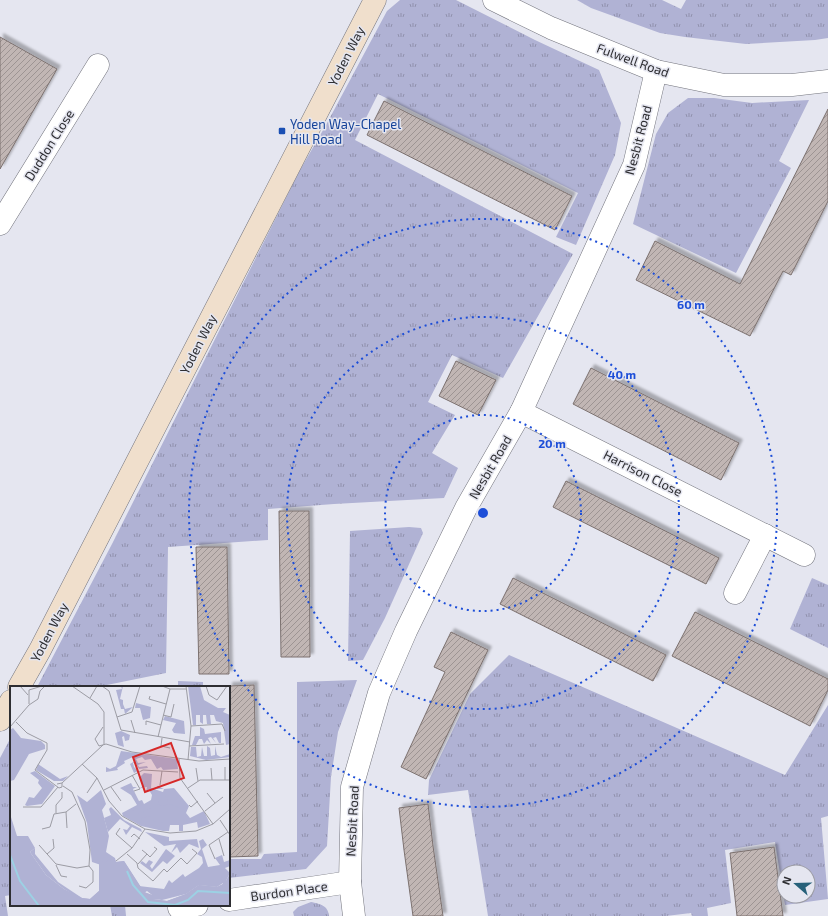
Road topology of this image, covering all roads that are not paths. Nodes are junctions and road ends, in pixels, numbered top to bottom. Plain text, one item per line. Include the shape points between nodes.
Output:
1 (375, 0) edge
2 (494, 0) edge
3 (98, 65) dead end
4 (656, 71) junction
5 (828, 81) edge
6 (0, 224) edge
7 (521, 412) junction
8 (765, 535) junction
9 (804, 555) dead end
10 (735, 593) dead end
11 (20, 686) edge
12 (10, 703) edge
13 (0, 720) edge
14 (350, 882) junction
15 (230, 900) edge
16 (354, 916) edge

1 - 11 main road, Yoden Way
2 - 4 street, Fulwell Road via 551,28
3 - 6 street, Duddon Close
4 - 5 street, Fulwell Road via 724,85 792,85
4 - 7 street, Nesbit Road via 634,165
7 - 8 street, Harrison Close
7 - 14 street, Nesbit Road via 466,508 379,693 352,787
8 - 9 street, Harrison Close
8 - 10 street
12 - 13 main road
14 - 15 street, Burdon Place
14 - 16 street, Nesbit Road

